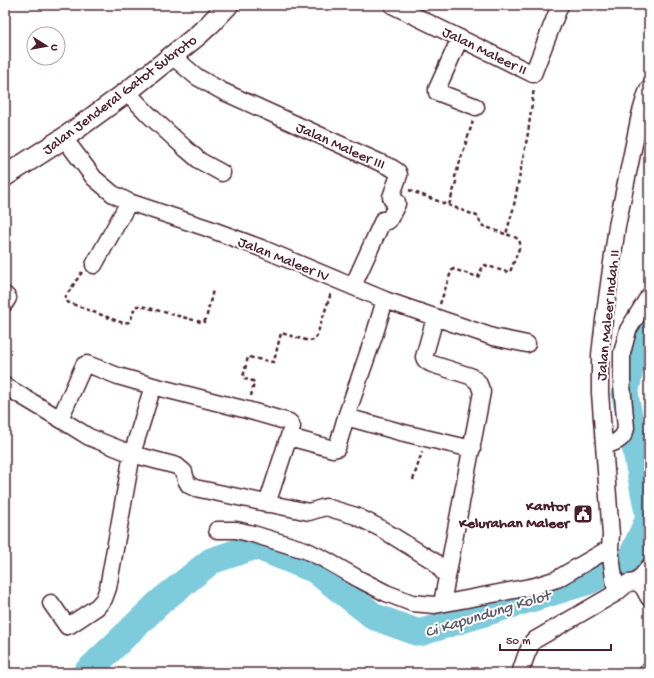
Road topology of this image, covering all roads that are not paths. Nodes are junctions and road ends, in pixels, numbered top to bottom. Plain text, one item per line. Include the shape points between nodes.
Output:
1 (392, 5) edge
2 (560, 5) edge
3 (222, 7) edge
4 (460, 38) junction
5 (179, 61) junction
6 (649, 88) edge
7 (127, 92) junction
8 (476, 107) road end
9 (645, 118) edge
10 (64, 138) junction
11 (222, 173) dead end
12 (5, 176) edge
13 (129, 202) junction
14 (94, 265) road end
15 (353, 286) junction
16 (5, 295) edge
17 (649, 296) edge
18 (385, 300) junction
19 (5, 304) edge
20 (435, 318) junction
21 (527, 344) dead end
22 (5, 386) edge
23 (153, 386) junction
24 (346, 417) junction
25 (60, 419) junction
26 (289, 437) junction
27 (604, 444) junction
28 (472, 450) junction
29 (132, 454) junction
30 (267, 504) junction
31 (217, 530) dead end
32 (610, 548) junction
33 (649, 567) edge
34 (446, 577) junction
35 (637, 582) junction
36 (616, 590) junction
37 (649, 598) edge
38 (51, 603) dead end
39 (442, 603) junction
40 (520, 673) edge

1 - 4 street, Jalan Maleer II
2 - 4 street, Jalan Maleer II via 533,74
3 - 5 main road, Jalan Jenderal Gatot Subroto
4 - 8 street via 437,92
5 - 7 main road, Jalan Jenderal Gatot Subroto
5 - 15 street, Jalan Maleer III via 197,77 222,92 398,172 391,197 397,204 389,220 383,220
6 - 9 street, Jalan Maleer Indah II via 646,95
7 - 10 main road, Jalan Jenderal Gatot Subroto
7 - 11 street via 200,161
9 - 27 street, Jalan Maleer Indah II via 617,226 603,327 599,374
10 - 12 main road, Jalan Jenderal Gatot Subroto
10 - 13 street, Jalan Maleer IV via 94,178 113,194
13 - 14 street
13 - 15 street, Jalan Maleer IV via 261,248
15 - 18 street, Jalan Maleer IV
16 - 19 street via 8,298
17 - 27 street via 628,330 622,353 625,433 616,442
18 - 20 street, Jalan Maleer IV
18 - 24 street
20 - 21 street, Jalan Maleer IV via 493,337
20 - 28 street via 424,360 470,376 478,382 482,392
22 - 25 street
23 - 25 street via 84,364
23 - 26 street via 288,422 292,427
23 - 29 street
24 - 26 street via 335,449
24 - 28 street
25 - 29 street via 90,438
26 - 30 street
27 - 32 street, Jalan Maleer Indah II
28 - 34 street
29 - 30 street via 177,466 184,472 189,485 195,488
29 - 38 street via 104,599 97,607 67,626
30 - 34 street via 309,512 326,507 356,516 435,562
31 - 39 street via 236,530 305,550 386,593 412,603
32 - 36 street, Jalan Maleer Indah II
32 - 39 street via 557,579 535,586
33 - 35 street
34 - 39 street
35 - 36 street
35 - 37 street
36 - 40 street via 533,641

